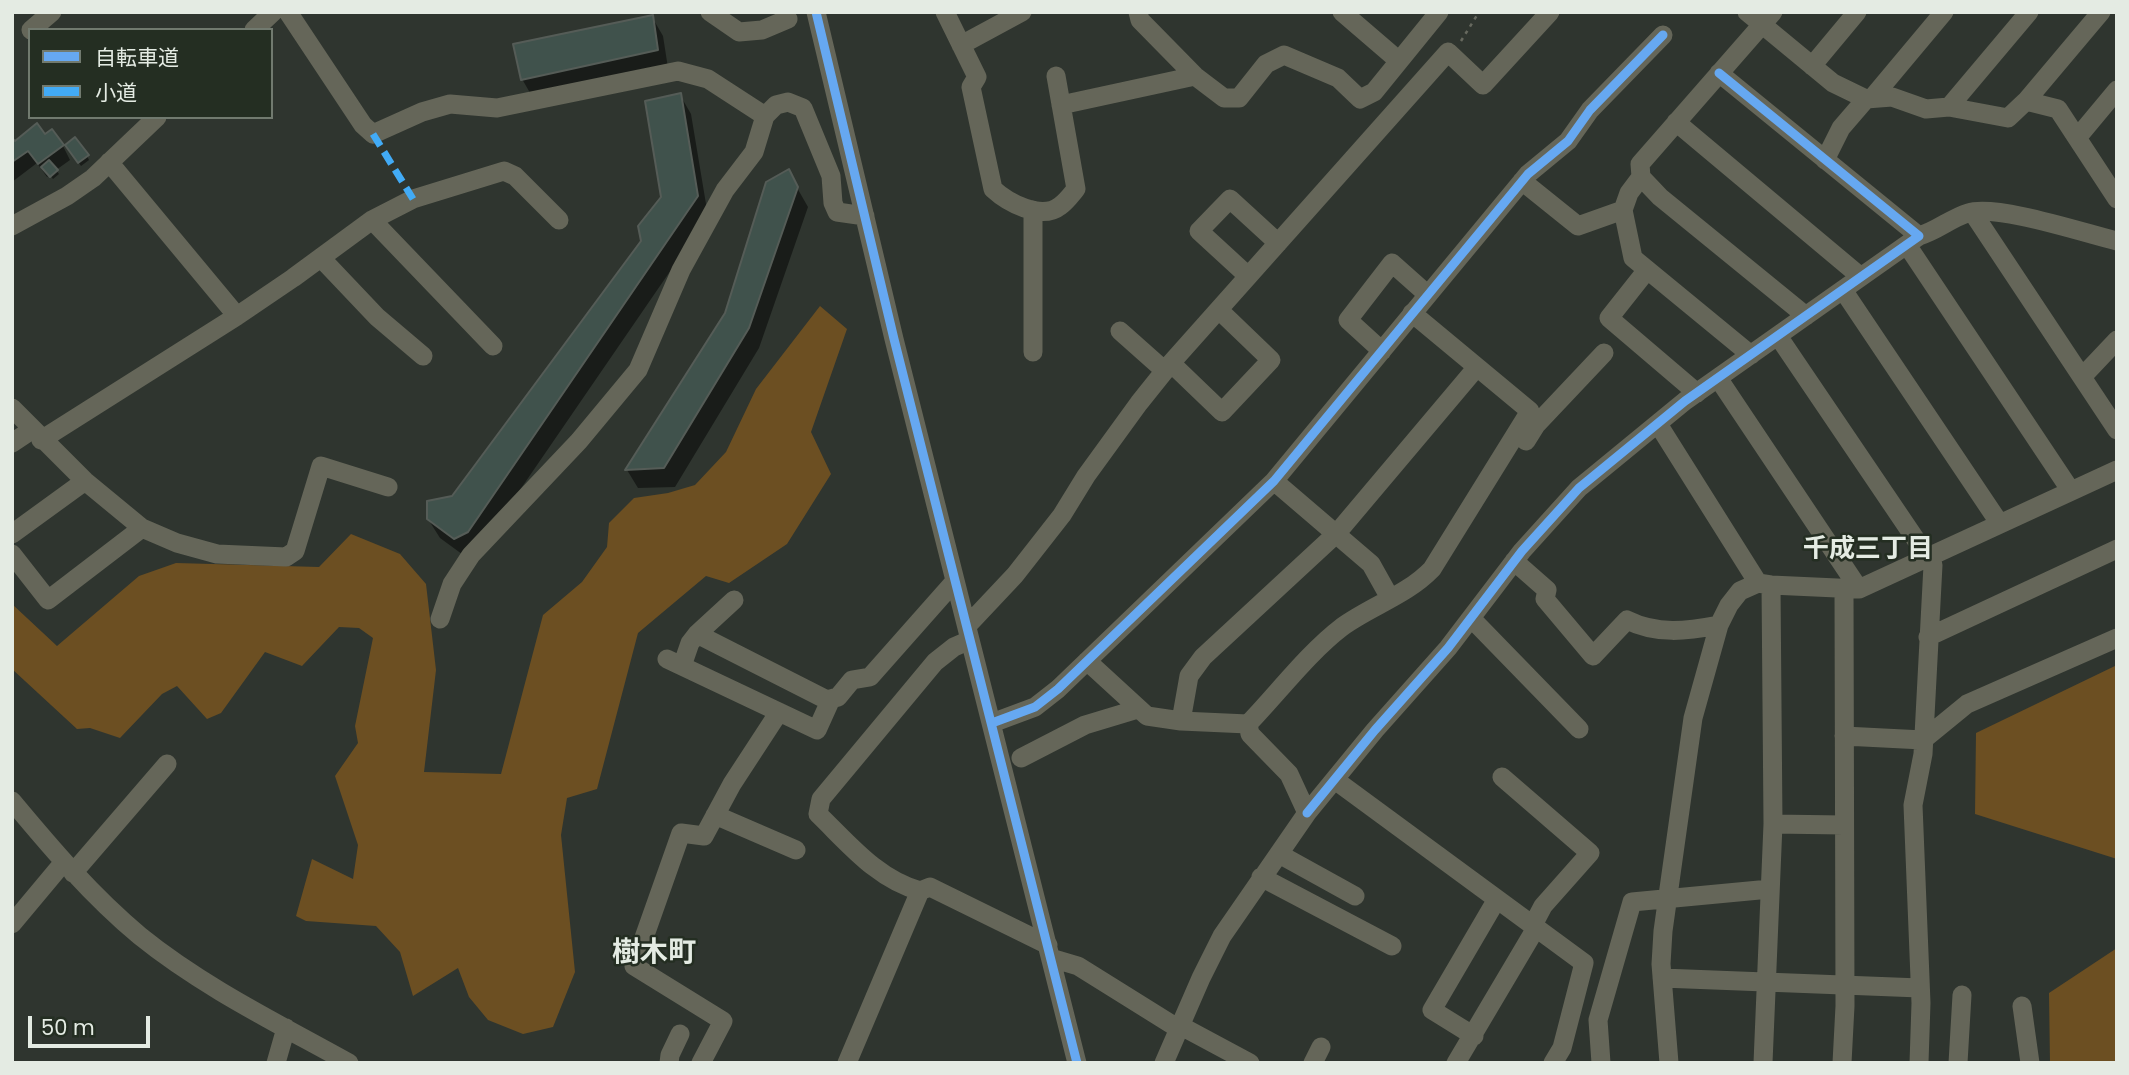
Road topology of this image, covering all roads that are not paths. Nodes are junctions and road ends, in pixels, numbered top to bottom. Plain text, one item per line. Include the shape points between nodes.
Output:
1 (52, 12) edge
2 (273, 12) edge
3 (288, 12) edge
4 (710, 12) edge
5 (816, 12) edge
6 (945, 12) edge
7 (1022, 12) edge
8 (1138, 12) edge
9 (1342, 12) edge
10 (1439, 12) edge
11 (1550, 12) edge
12 (1857, 12) edge
13 (1944, 12) edge
14 (2029, 12) edge
15 (2101, 12) edge
16 (1761, 16) edge
17 (788, 19) dead end
18 (34, 28) edge
19 (256, 28) edge
20 (1663, 35) dead end
21 (961, 45) junction
22 (1399, 61) junction
23 (1812, 66) junction
24 (1719, 73) junction
25 (1056, 76) dead end
26 (1195, 76) junction
27 (2117, 90) edge
28 (1869, 99) junction
29 (2026, 101) junction
30 (1061, 105) junction
31 (1949, 107) junction
32 (765, 116) junction
33 (156, 119) edge
34 (1676, 122) junction
35 (2077, 138) junction
36 (1825, 160) junction
37 (109, 162) junction
38 (1641, 177) junction
39 (1522, 181) junction
40 (2115, 190) edge
41 (1033, 209) junction
42 (1623, 210) junction
43 (1973, 213) junction
44 (865, 216) junction
45 (372, 220) junction
46 (559, 220) dead end
47 (12, 226) edge
48 (1913, 241) junction
49 (2117, 241) edge
50 (1278, 243) junction
51 (321, 258) junction
52 (1647, 270) junction
53 (1248, 276) junction
54 (1861, 277) junction
55 (1843, 290) junction
56 (1428, 295) junction
57 (1219, 310) junction
58 (1412, 313) junction
59 (237, 316) junction
60 (1806, 316) junction
61 (1120, 331) dead end
62 (1778, 336) junction
63 (2117, 340) edge
64 (493, 346) dead end
65 (1382, 351) junction
66 (1033, 352) dead end
67 (1604, 353) dead end
68 (1751, 355) junction
69 (423, 356) dead end
70 (1168, 367) junction
71 (1478, 367) junction
72 (2082, 377) junction
73 (1718, 378) junction
74 (1697, 393) junction
75 (12, 408) edge
76 (1658, 424) junction
77 (2117, 430) edge
78 (37, 435) junction
79 (12, 443) edge
80 (2117, 470) edge
81 (85, 481) junction
82 (1274, 481) junction
83 (388, 487) dead end
84 (2071, 491) junction
85 (2000, 524) junction
86 (142, 528) junction
87 (1337, 533) junction
88 (12, 534) edge
89 (2117, 550) edge
90 (12, 554) edge
91 (1927, 558) junction
92 (1514, 561) junction
93 (1430, 572) junction
94 (955, 581) junction
95 (1764, 584) junction
96 (1852, 589) junction
97 (1390, 598) junction
98 (734, 600) dead end
99 (440, 618) dead end
100 (1471, 618) junction
101 (1719, 625) junction
102 (969, 633) junction
103 (697, 634) junction
104 (1928, 637) junction
105 (2117, 638) edge
106 (1087, 661) junction
107 (831, 699) junction
108 (1138, 709) junction
109 (779, 712) junction
110 (1181, 721) junction
111 (992, 723) junction
112 (1248, 724) junction
113 (1579, 729) dead end
114 (1844, 736) junction
115 (1923, 740) junction
116 (1021, 758) dead end
117 (167, 764) dead end
118 (1502, 777) dead end
119 (1335, 780) junction
120 (12, 801) edge
121 (1307, 813) junction
122 (715, 815) junction
123 (1773, 824) junction
124 (1843, 825) junction
125 (796, 850) dead end
126 (1279, 854) junction
127 (68, 868) junction
128 (1261, 877) junction
129 (1770, 889) junction
130 (920, 891) junction
131 (1355, 896) dead end
132 (1667, 899) junction
133 (1497, 900) junction
134 (12, 924) edge
135 (1535, 927) junction
136 (1392, 946) dead end
137 (1050, 951) junction
138 (1662, 978) junction
139 (1766, 981) junction
140 (1843, 984) junction
141 (1920, 988) junction
142 (1962, 995) dead end
143 (2022, 1006) dead end
144 (1180, 1027) junction
145 (286, 1028) junction
146 (680, 1034) dead end
147 (1474, 1036) junction
148 (276, 1063) edge
149 (349, 1063) edge
150 (669, 1063) edge
151 (701, 1063) edge
152 (846, 1063) edge
153 (1077, 1063) edge
154 (1164, 1063) edge
155 (1250, 1063) edge
156 (1456, 1063) edge
157 (1553, 1063) edge
158 (1601, 1063) edge
159 (1669, 1063) edge
160 (1763, 1063) edge
161 (1842, 1063) edge
162 (1919, 1063) edge
163 (1958, 1063) edge
164 (2030, 1063) edge

1 - 18 street
2 - 19 street
3 - 32 street via 373,134 450,104 497,108 678,71 708,79
4 - 17 street via 739,32 762,30
5 - 44 street
6 - 21 street
7 - 21 street
8 - 26 street via 1140,20
9 - 22 street
10 - 22 street
11 - 50 street via 1483,85 1448,52
12 - 23 street
13 - 28 street
14 - 31 street
15 - 29 street
16 - 23 street
16 - 24 street
20 - 39 street via 1590,110 1568,141
21 - 41 street via 977,77 971,87 993,188 1004,199
22 - 26 street via 1374,92 1360,99 1338,78 1284,55 1266,64 1240,98 1224,98
23 - 28 street via 1833,83
24 - 34 street
24 - 36 street
25 - 30 street
26 - 30 street
27 - 35 street
28 - 31 street via 1892,97 1926,109
28 - 36 street via 1841,128
29 - 31 street via 2008,118
29 - 35 street via 2059,109
30 - 41 street via 1076,189 1059,208
32 - 44 street via 776,105 788,102 803,107 831,176 837,212
32 - 99 street via 754,152 725,190 681,270 638,370 579,441 471,555 452,584
33 - 37 street
34 - 38 street via 1640,164
34 - 54 street
35 - 40 street
36 - 48 street
37 - 47 street via 67,196
37 - 59 street
38 - 42 street
38 - 60 street
39 - 42 street via 1578,226
39 - 56 street
41 - 66 street
42 - 52 street via 1633,258
43 - 48 street
43 - 49 street via 1995,211
43 - 72 street
44 - 94 street
45 - 46 street via 413,199 504,172 515,176
45 - 51 street
45 - 64 street
48 - 54 street
48 - 84 street
50 - 53 street
50 - 53 street via 1230,199 1199,231
51 - 59 street
51 - 69 street via 377,317
52 - 68 street
52 - 74 street via 1609,318
53 - 57 street
54 - 55 street
55 - 60 street
55 - 85 street
56 - 58 street
56 - 65 street via 1392,263 1348,320
57 - 70 street
57 - 70 street via 1271,360 1222,412
58 - 65 street
58 - 71 street
59 - 78 street
60 - 62 street
61 - 70 street
62 - 68 street
62 - 91 street
63 - 72 street
65 - 82 street
67 - 93 street via 1536,425 1440,577
68 - 73 street
70 - 102 street via 1086,476 1062,516
71 - 87 street
71 - 93 street via 1530,411
72 - 77 street
73 - 74 street
73 - 96 street
74 - 76 street
75 - 78 street
76 - 92 street via 1579,488
76 - 95 street
78 - 79 street
78 - 81 street
80 - 84 street
81 - 86 street
81 - 88 street
82 - 87 street
82 - 106 street
83 - 86 street via 321,466 295,551 286,557 217,554
84 - 85 street
85 - 91 street
86 - 90 street via 48,600
87 - 97 street via 1371,564
87 - 110 street via 1203,657 1189,676
89 - 104 street
91 - 96 street
91 - 104 street via 1933,565
92 - 100 street
92 - 101 street via 1547,590 1545,599 1593,656 1627,620 1644,629 1685,632
93 - 97 street
94 - 102 street
94 - 107 street via 870,677 852,680
95 - 96 street
95 - 101 street via 1740,592
95 - 123 street
96 - 114 street
97 - 112 street via 1329,637
98 - 103 street
100 - 113 street
100 - 119 street
101 - 132 street via 1693,718
102 - 111 street
102 - 130 street via 935,662 821,799 818,814 875,870
103 - 107 street
103 - 109 street via 675,662
104 - 115 street
105 - 115 street via 1967,704
106 - 108 street
106 - 111 street via 1035,707
107 - 109 street via 817,730
108 - 110 street via 1147,716
108 - 116 street via 1085,725
109 - 122 street
110 - 112 street
111 - 137 street
112 - 121 street via 1250,734 1289,774
114 - 115 street
114 - 124 street
115 - 141 street via 1913,805
117 - 127 street
118 - 135 street via 1590,853 1543,906
119 - 121 street
119 - 133 street
120 - 127 street
121 - 126 street
122 - 125 street
122 - 151 street via 704,835 681,833 634,966 723,1021
123 - 124 street
123 - 129 street
124 - 140 street
126 - 128 street
126 - 131 street
127 - 134 street
127 - 145 street via 183,968
128 - 136 street
128 - 144 street via 1222,936
129 - 132 street
129 - 139 street
130 - 137 street via 930,887
130 - 152 street
132 - 138 street
132 - 158 street via 1632,902 1598,1020
133 - 135 street
133 - 147 street via 1432,1010
135 - 147 street
135 - 157 street via 1584,963 1562,1048
137 - 144 street
137 - 153 street
138 - 139 street
138 - 159 street
139 - 140 street
139 - 160 street
140 - 141 street
140 - 161 street
141 - 162 street
142 - 163 street
143 - 164 street
144 - 154 street
144 - 155 street
145 - 148 street
145 - 149 street
146 - 150 street
147 - 156 street

